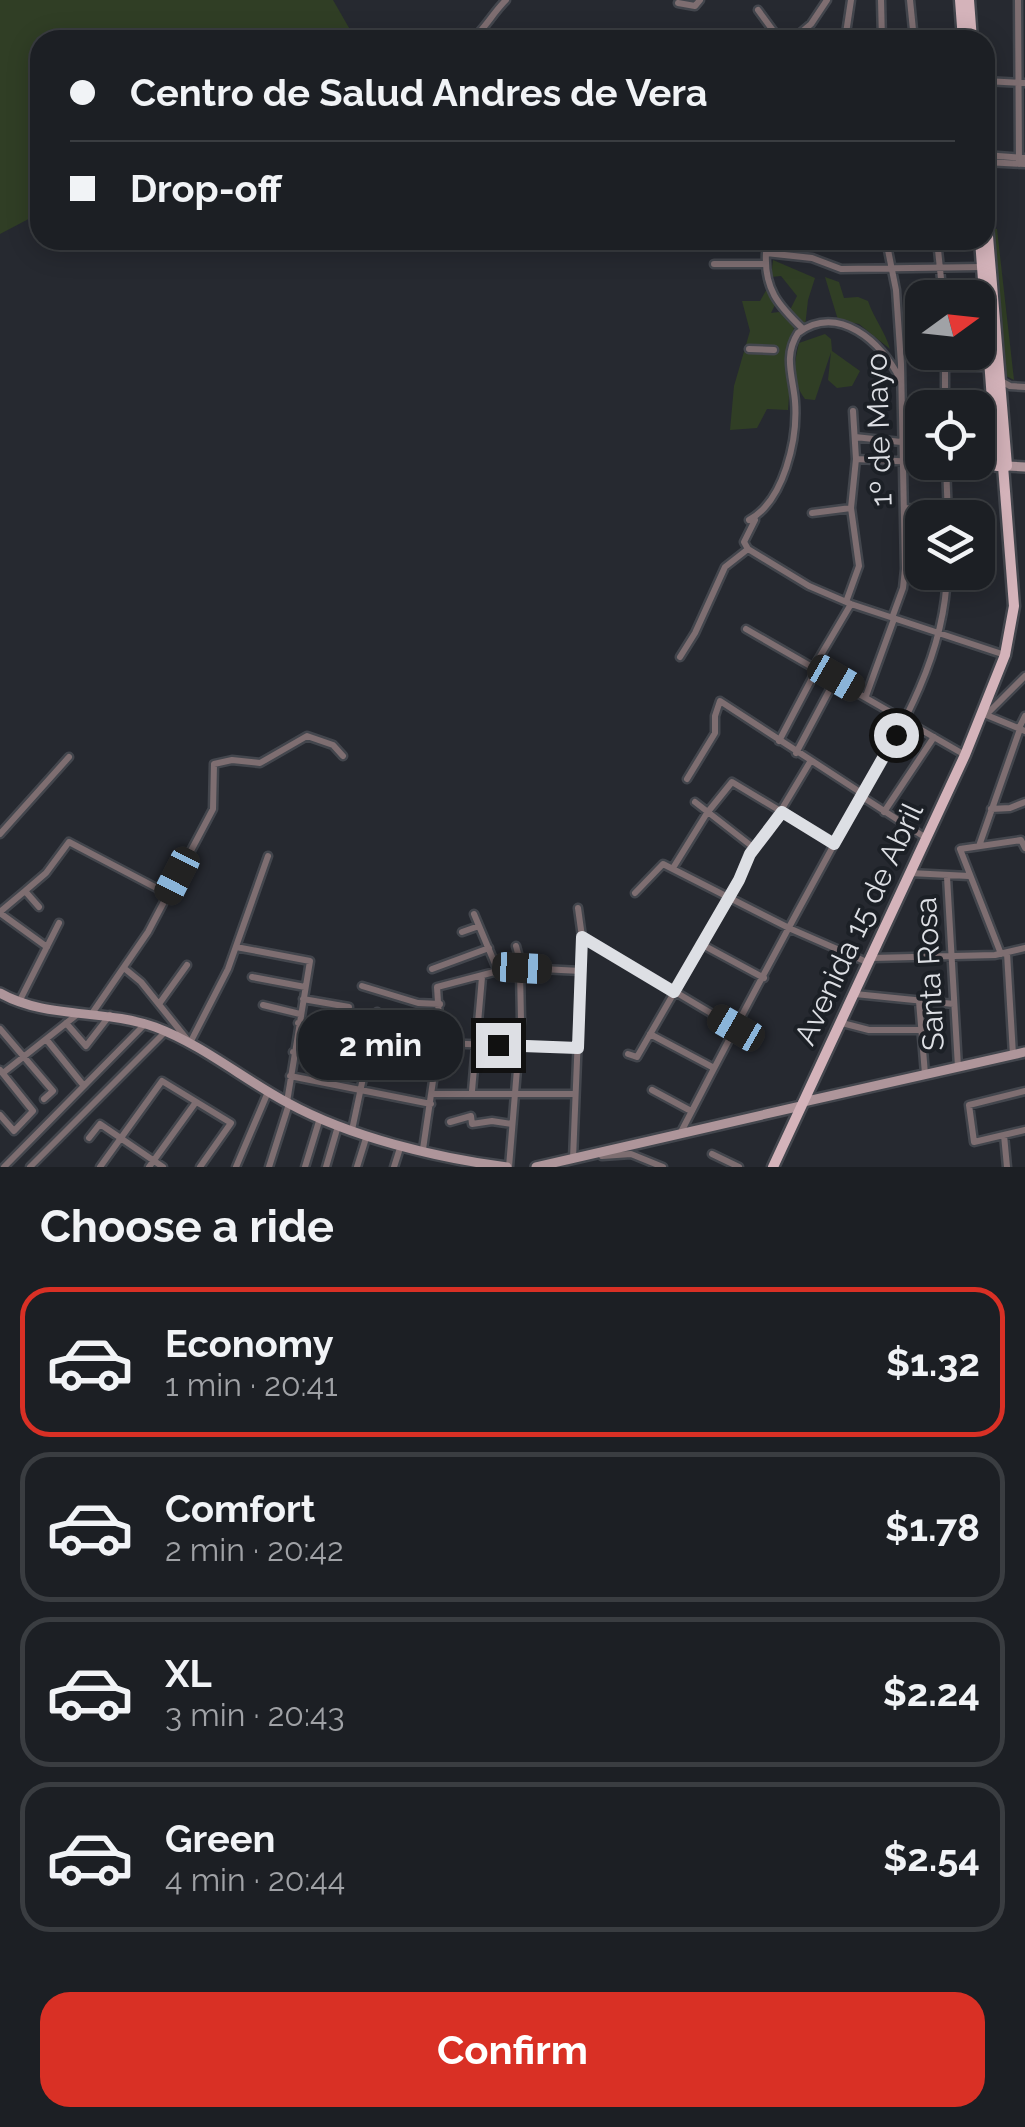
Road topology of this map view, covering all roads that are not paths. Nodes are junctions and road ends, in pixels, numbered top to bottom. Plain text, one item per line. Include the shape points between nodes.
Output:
1 (506, 0) edge
2 (700, 0) edge
3 (827, 0) edge
4 (851, 0) edge
5 (880, 0) edge
6 (910, 0) edge
7 (960, 0) edge
8 (969, 0) edge
9 (1018, 0) edge
10 (678, 3) dead end
11 (758, 10) dead end
12 (483, 30) edge
13 (773, 30) edge
14 (804, 30) edge
15 (847, 30) edge
16 (882, 30) edge
17 (913, 30) edge
18 (962, 30) edge
19 (971, 30) edge
20 (995, 81) edge
21 (1021, 82) edge
22 (995, 160) edge
23 (1022, 161) edge
24 (887, 250) edge
25 (938, 250) edge
26 (981, 250) edge
27 (989, 250) edge
28 (714, 264) dead end
29 (766, 264) junction
30 (982, 268) junction
31 (941, 269) junction
32 (890, 270) junction
33 (942, 280) edge
34 (983, 280) edge
35 (803, 329) junction
36 (750, 349) dead end
37 (774, 350) dead end
38 (992, 370) edge
39 (901, 380) junction
40 (1000, 381) junction
41 (1022, 387) edge
42 (1001, 400) junction
43 (995, 410) edge
44 (853, 411) dead end
45 (995, 424) edge
46 (855, 437) junction
47 (901, 442) junction
48 (856, 458) junction
49 (902, 462) junction
50 (905, 462) edge
51 (995, 466) edge
52 (1003, 466) junction
53 (1025, 466) edge
54 (852, 508) junction
55 (904, 508) joint
56 (812, 512) dead end
57 (758, 515) junction
58 (750, 520) dead end
59 (747, 550) junction
60 (946, 590) edge
61 (848, 602) junction
62 (893, 618) junction
63 (746, 629) dead end
64 (938, 633) junction
65 (1004, 656) junction
66 (680, 657) dead end
67 (816, 666) junction
68 (1025, 676) edge
69 (836, 678) junction
70 (866, 696) junction
71 (984, 714) junction
72 (1025, 716) edge
73 (905, 719) junction
74 (1021, 729) edge
75 (934, 736) junction
76 (779, 741) junction
77 (796, 753) junction
78 (965, 755) junction
79 (70, 756) dead end
80 (343, 756) dead end
81 (810, 762) junction
82 (687, 780) dead end
83 (862, 796) junction
84 (696, 802) dead end
85 (1025, 802) edge
86 (991, 809) junction
87 (782, 812) junction
88 (884, 812) junction
89 (707, 813) junction
90 (0, 834) edge
91 (926, 838) junction
92 (834, 844) junction
93 (979, 846) junction
94 (754, 848) junction
95 (1025, 848) edge
96 (268, 856) dead end
97 (672, 868) junction
98 (909, 873) junction
99 (969, 876) junction
100 (947, 877) junction
101 (25, 891) junction
102 (635, 892) dead end
103 (168, 894) junction
104 (729, 898) junction
105 (38, 907) dead end
106 (578, 908) dead end
107 (1, 909) edge
108 (474, 914) dead end
109 (60, 923) dead end
110 (479, 926) junction
111 (790, 928) junction
112 (462, 932) dead end
113 (582, 937) junction
114 (701, 944) junction
115 (516, 946) dead end
116 (48, 947) junction
117 (236, 947) junction
118 (488, 948) junction
119 (1025, 948) edge
120 (1004, 954) junction
121 (952, 956) junction
122 (871, 961) junction
123 (187, 965) dead end
124 (123, 968) junction
125 (432, 969) dead end
126 (521, 970) junction
127 (498, 971) junction
128 (581, 971) junction
129 (252, 977) dead end
130 (482, 977) junction
131 (764, 978) junction
132 (362, 986) dead end
133 (305, 987) junction
134 (674, 992) junction
135 (0, 993) edge
136 (855, 994) junction
137 (1011, 998) junction
138 (1025, 998) edge
139 (302, 999) junction
140 (920, 1000) junction
141 (19, 1002) junction
142 (159, 1004) junction
143 (440, 1004) junction
144 (954, 1004) junction
145 (262, 1005) dead end
146 (349, 1007) dead end
147 (80, 1012) junction
148 (93, 1012) junction
149 (377, 1012) dead end
150 (110, 1015) junction
151 (299, 1019) junction
152 (66, 1023) junction
153 (145, 1024) junction
154 (842, 1024) junction
155 (0, 1028) edge
156 (736, 1028) junction
157 (922, 1030) junction
158 (166, 1032) junction
159 (650, 1034) junction
160 (46, 1039) junction
161 (371, 1040) junction
162 (190, 1043) junction
163 (439, 1043) junction
164 (476, 1044) junction
165 (519, 1046) junction
166 (578, 1048) junction
167 (293, 1052) junction
168 (1025, 1052) edge
169 (628, 1054) dead end
170 (1013, 1055) junction
171 (24, 1056) junction
172 (365, 1067) junction
173 (714, 1068) junction
174 (958, 1068) junction
175 (1, 1073) edge
176 (924, 1075) junction
177 (290, 1076) junction
178 (84, 1086) junction
179 (652, 1090) dead end
180 (360, 1091) junction
181 (1025, 1091) edge
182 (268, 1092) junction
183 (472, 1092) junction
184 (515, 1092) junction
185 (432, 1094) junction
186 (576, 1094) junction
187 (44, 1099) dead end
188 (196, 1102) junction
189 (288, 1103) junction
190 (431, 1104) junction
191 (802, 1104) junction
192 (692, 1111) junction
193 (0, 1115) edge
194 (320, 1118) junction
195 (450, 1122) dead end
196 (512, 1124) junction
197 (339, 1125) junction
198 (16, 1129) junction
199 (352, 1130) junction
200 (1025, 1130) edge
201 (681, 1132) junction
202 (367, 1134) junction
203 (1004, 1135) junction
204 (88, 1138) dead end
205 (121, 1138) junction
206 (31, 1140) junction
207 (639, 1142) junction
208 (401, 1144) junction
209 (423, 1149) junction
210 (712, 1154) dead end
211 (639, 1156) junction
212 (0, 1158) edge
213 (575, 1160) junction
214 (152, 1164) edge
215 (5, 1166) edge
216 (30, 1167) edge
217 (100, 1167) edge
218 (163, 1167) edge
219 (200, 1167) edge
220 (236, 1167) edge
221 (268, 1167) edge
222 (304, 1167) edge
223 (326, 1167) edge
224 (357, 1167) edge
225 (394, 1167) edge
226 (508, 1167) edge
227 (536, 1167) edge
228 (663, 1167) edge
229 (739, 1167) edge
230 (773, 1167) edge
231 (1008, 1167) edge

1 - 12 street
2 - 10 street via 695,6
3 - 14 street
4 - 15 street
5 - 16 street
6 - 17 street
7 - 18 main road
8 - 19 main road
9 - 21 street
11 - 13 street
20 - 21 street
21 - 23 street
22 - 23 street
24 - 32 street, 1º de Mayo
25 - 31 street
26 - 30 main road, Avenida 15 de Abril
27 - 40 main road, Avenida 15 de Abril
28 - 29 street
29 - 32 street via 766,253 812,258 841,270
29 - 35 street via 772,297
30 - 31 street
30 - 34 main road, Avenida 15 de Abril
31 - 32 street
31 - 33 street
32 - 39 street, 1º de Mayo
35 - 39 street via 824,322 847,325 882,351
35 - 57 street via 790,353 795,418 784,478
36 - 37 street
38 - 40 street
39 - 47 street, 1º de Mayo
40 - 41 street
40 - 42 main road, Avenida 15 de Abril
41 - 42 street
42 - 43 street
42 - 52 main road, Avenida 15 de Abril
44 - 46 street
45 - 52 main road, Avenida 15 de Abril
46 - 47 street
46 - 48 street
47 - 49 street, 1º de Mayo
48 - 49 street
48 - 54 street
49 - 50 street
49 - 55 street, 1º de Mayo
51 - 52 street
52 - 53 street
52 - 65 main road, Avenida 15 de Abril via 1014,606
54 - 56 street
54 - 61 street via 859,566
55 - 62 street, 1º de Mayo via 904,581
57 - 58 street
57 - 59 street via 744,542
59 - 61 street
59 - 66 street via 725,568
60 - 64 street
61 - 62 street
61 - 67 street
62 - 64 street
62 - 70 street, 1º de Mayo
63 - 67 street
64 - 65 street
64 - 73 street
65 - 71 main road, Avenida 15 de Abril
67 - 69 street
67 - 76 street
68 - 71 street
69 - 70 street
69 - 77 street
70 - 73 street
71 - 74 street
71 - 78 main road, Avenida 15 de Abril
72 - 74 street
73 - 75 street
73 - 83 street
74 - 86 street
75 - 78 street
75 - 88 street
76 - 77 street
76 - 82 street via 720,702 714,733
77 - 81 street
78 - 91 main road, Avenida 15 de Abril
79 - 90 street
80 - 103 street via 307,736 260,763 214,764 214,809
81 - 83 street
81 - 87 street
83 - 88 street
83 - 92 street
84 - 89 street
85 - 86 street
86 - 93 street
87 - 89 street via 732,782
87 - 92 street
87 - 94 street
88 - 91 street
89 - 94 street
89 - 97 street
91 - 98 main road, Avenida 15 de Abril
92 - 111 street
93 - 95 street via 1021,840
93 - 99 street via 960,849
94 - 104 street
96 - 117 street
97 - 102 street via 663,864
97 - 104 street
98 - 100 street
98 - 122 main road, Avenida 15 de Abril
99 - 100 street
99 - 120 street
100 - 121 street, Santa Rosa
101 - 103 street via 68,842
101 - 105 street
101 - 107 street
103 - 124 street
104 - 111 street
104 - 114 street
106 - 113 street
107 - 116 street
108 - 110 street
109 - 116 street
110 - 112 street
110 - 118 street
111 - 122 street
111 - 131 street
113 - 128 street
113 - 134 street
114 - 131 street
114 - 134 street
115 - 126 street
116 - 141 street
117 - 133 street via 310,961
117 - 162 street
118 - 125 street
118 - 127 street
119 - 120 street
120 - 121 street
120 - 137 street
121 - 122 street
121 - 144 street, Santa Rosa
122 - 136 main road, Avenida 15 de Abril
123 - 142 street
124 - 142 street
124 - 148 street
126 - 127 street
126 - 128 street
126 - 165 street
127 - 130 street
128 - 166 street
129 - 133 street
130 - 143 street via 437,987
130 - 164 street
131 - 156 street
132 - 143 street
133 - 139 street
134 - 156 street
134 - 159 street
135 - 141 street
136 - 140 street
136 - 154 main road, Avenida 15 de Abril
137 - 138 street
137 - 170 street
139 - 146 street
139 - 151 street
140 - 144 street
140 - 157 street
141 - 147 street
142 - 162 street
143 - 163 street
144 - 174 street, Santa Rosa
145 - 151 street
147 - 148 street
147 - 152 street
148 - 150 street
149 - 161 street
150 - 152 street via 86,1046
150 - 153 street
151 - 161 street
151 - 167 street
152 - 160 street
153 - 158 street
153 - 178 street
154 - 157 street
154 - 191 main road, Avenida 15 de Abril
155 - 171 street
156 - 173 street
157 - 176 street
158 - 162 street
158 - 216 street
159 - 169 street via 637,1057
159 - 173 street
160 - 171 street
160 - 178 street
161 - 163 street
161 - 172 street
162 - 182 street
163 - 164 street
163 - 185 street
164 - 165 street
164 - 183 street
165 - 166 street
165 - 184 street
166 - 186 street
167 - 172 street
167 - 177 street
168 - 170 street
170 - 174 street
171 - 175 street
171 - 187 street via 53,1092
172 - 180 street
173 - 192 street
174 - 176 street
175 - 198 street via 34,1111
176 - 191 street
177 - 180 street
177 - 189 street
178 - 206 street
179 - 192 street
180 - 190 street
180 - 199 street
181 - 203 street via 969,1104 974,1142
182 - 189 street
182 - 220 street
183 - 184 street
183 - 185 street
184 - 186 street
184 - 196 street
185 - 190 street
186 - 213 street
188 - 205 street via 162,1081
188 - 214 street
188 - 219 street via 231,1123
189 - 194 street
189 - 221 street
190 - 209 street
191 - 201 street
191 - 230 main road, Avenida 15 de Abril
192 - 201 street
193 - 198 street
194 - 197 street
194 - 222 street
195 - 196 street via 471,1116 472,1124
196 - 226 street
197 - 199 street
197 - 223 street
198 - 206 street
199 - 202 street
200 - 203 street
201 - 207 street
202 - 208 street
202 - 224 street
203 - 231 street
204 - 205 street via 100,1124
205 - 214 street
205 - 217 street
206 - 215 street
207 - 211 street
207 - 213 street
208 - 209 street
208 - 225 street
209 - 226 street
210 - 229 street
211 - 213 street
211 - 228 street
212 - 215 street
213 - 227 street
214 - 218 street

